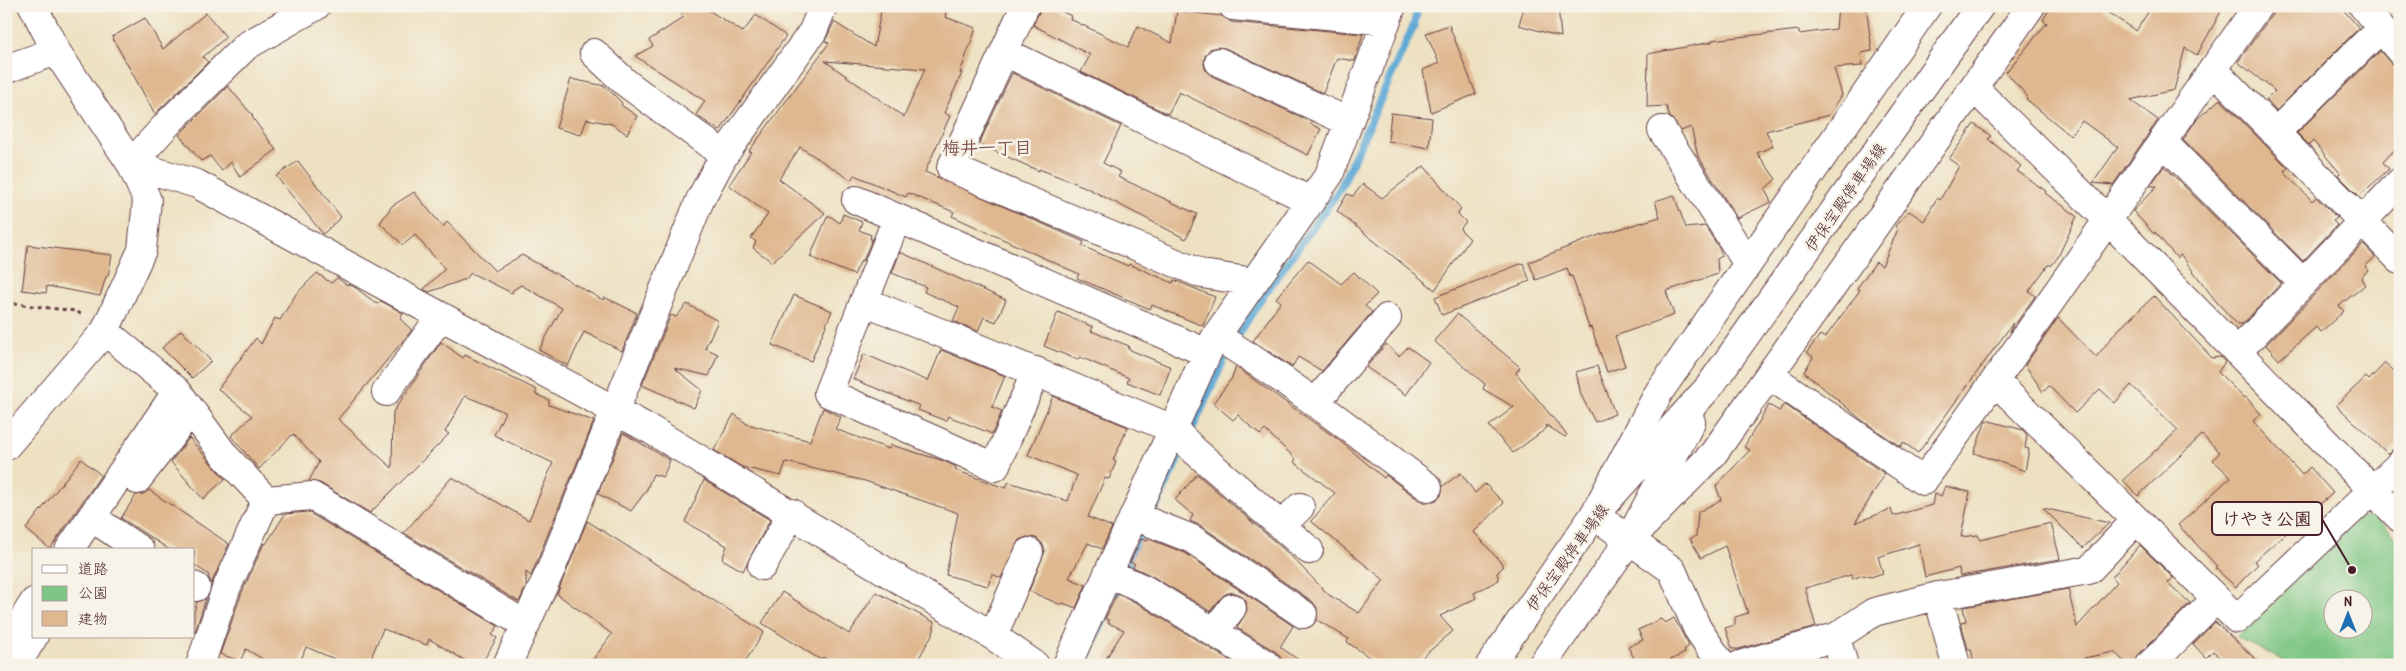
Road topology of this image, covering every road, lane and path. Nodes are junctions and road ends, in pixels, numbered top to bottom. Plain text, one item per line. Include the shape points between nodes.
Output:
1 (33, 6) edge
2 (316, 6) edge
3 (823, 6) edge
4 (1025, 6) edge
5 (1233, 6) edge
6 (1927, 6) edge
7 (1980, 6) edge
8 (2031, 6) edge
9 (2258, 6) edge
10 (2362, 6) edge
11 (1390, 14) edge
12 (2381, 28) junction
13 (2400, 50) edge
14 (56, 51) junction
15 (1005, 52) junction
16 (594, 53) dead end
17 (1219, 62) dead end
18 (6, 69) edge
19 (2213, 69) junction
20 (1974, 88) junction
21 (1349, 122) junction
22 (1662, 130) dead end
23 (2275, 133) junction
24 (2162, 140) junction
25 (724, 155) junction
26 (131, 164) junction
27 (2400, 182) edge
28 (856, 200) dead end
29 (1311, 201) junction
30 (897, 218) junction
31 (2108, 220) junction
32 (2362, 221) junction
33 (2400, 260) edge
34 (1748, 264) junction
35 (1254, 282) junction
36 (2303, 283) junction
37 (864, 301) junction
38 (6, 303) edge
39 (440, 316) junction
40 (1386, 318) dead end
41 (104, 331) junction
42 (1212, 344) junction
43 (2237, 352) junction
44 (1036, 371) junction
45 (1769, 375) junction
46 (1995, 381) junction
47 (1709, 387) junction
48 (386, 392) dead end
49 (184, 401) junction
50 (1315, 403) junction
51 (615, 412) junction
52 (1173, 429) junction
53 (6, 446) edge
54 (2400, 464) edge
55 (1428, 487) dead end
56 (2373, 490) junction
57 (266, 500) junction
58 (1300, 507) dead end
59 (792, 513) junction
60 (1594, 515) junction
61 (1134, 516) junction
62 (2400, 518) edge
63 (2136, 520) junction
64 (103, 525) junction
65 (1281, 526) junction
66 (1629, 540) junction
67 (71, 548) edge
68 (89, 548) edge
69 (137, 548) edge
70 (1309, 550) dead end
71 (1030, 552) dead end
72 (762, 566) dead end
73 (1108, 573) junction
74 (1938, 596) junction
75 (2216, 599) junction
76 (32, 605) edge
77 (1232, 608) dead end
78 (1303, 614) dead end
79 (526, 625) junction
80 (1215, 630) junction
81 (993, 636) junction
82 (1836, 637) junction
83 (33, 638) edge
84 (6, 646) edge
85 (16, 665) edge
86 (200, 665) edge
87 (507, 665) edge
88 (1035, 665) edge
89 (1067, 665) edge
90 (1267, 665) edge
91 (1490, 665) edge
92 (1542, 665) edge
93 (1722, 665) edge
94 (1740, 665) edge
95 (1844, 665) edge
96 (1956, 665) edge
97 (2150, 665) edge

1 - 14 street
2 - 26 street via 246,46
3 - 25 street via 813,31
4 - 15 street
5 - 11 street
6 - 34 street
7 - 47 street, 伊保宝殿停車場線
8 - 20 street
9 - 19 street
10 - 12 street
11 - 21 street
12 - 13 street
12 - 23 street
14 - 18 street
14 - 26 street
15 - 29 street
15 - 35 street via 951,168 1202,274
16 - 25 street via 626,83
17 - 21 street
19 - 23 street
19 - 24 street
20 - 31 street
20 - 45 street
21 - 29 street via 1329,175
22 - 34 street
23 - 32 street
24 - 31 street
24 - 36 street
25 - 51 street via 700,200
26 - 39 street via 197,184
26 - 41 street via 147,200 142,250
27 - 32 street
28 - 30 street
29 - 35 street
30 - 37 street
30 - 42 street
31 - 43 street
31 - 46 street
32 - 33 street
32 - 36 street
34 - 60 street via 1659,392
35 - 42 street
36 - 43 street
37 - 44 street
37 - 44 street via 828,393 995,467
38 - 41 path via 76,311
39 - 48 street
39 - 51 street
40 - 50 street
41 - 49 street
41 - 53 street
42 - 50 street via 1246,354
42 - 52 street
43 - 56 street
44 - 52 street
45 - 46 street via 1922,481
45 - 66 street via 1713,454
46 - 63 street
47 - 60 street, 伊保宝殿停車場線
47 - 66 street, 伊保宝殿停車場線
49 - 57 street via 225,456
49 - 64 street
49 - 67 street
50 - 55 street
51 - 59 street via 652,430
51 - 79 street
52 - 61 street
52 - 65 street
54 - 56 street
56 - 62 street
56 - 75 street via 2237,620
57 - 79 street via 312,496
57 - 86 street via 226,589
58 - 65 street
59 - 72 street
59 - 81 street
60 - 66 street
60 - 91 street, 伊保宝殿停車場線
61 - 73 street
61 - 78 street via 1192,539 1279,584
63 - 74 street via 2089,570
63 - 75 street
64 - 68 street
64 - 69 street
65 - 70 street
66 - 92 street, 伊保宝殿停車場線
66 - 93 street via 1672,570 1697,628
71 - 81 street
73 - 80 street via 1144,589
73 - 89 street
74 - 82 street via 1874,612
74 - 96 street
75 - 97 street
76 - 84 street
77 - 80 street
79 - 87 street
80 - 90 street
81 - 88 street
82 - 94 street
82 - 95 street
83 - 85 street

